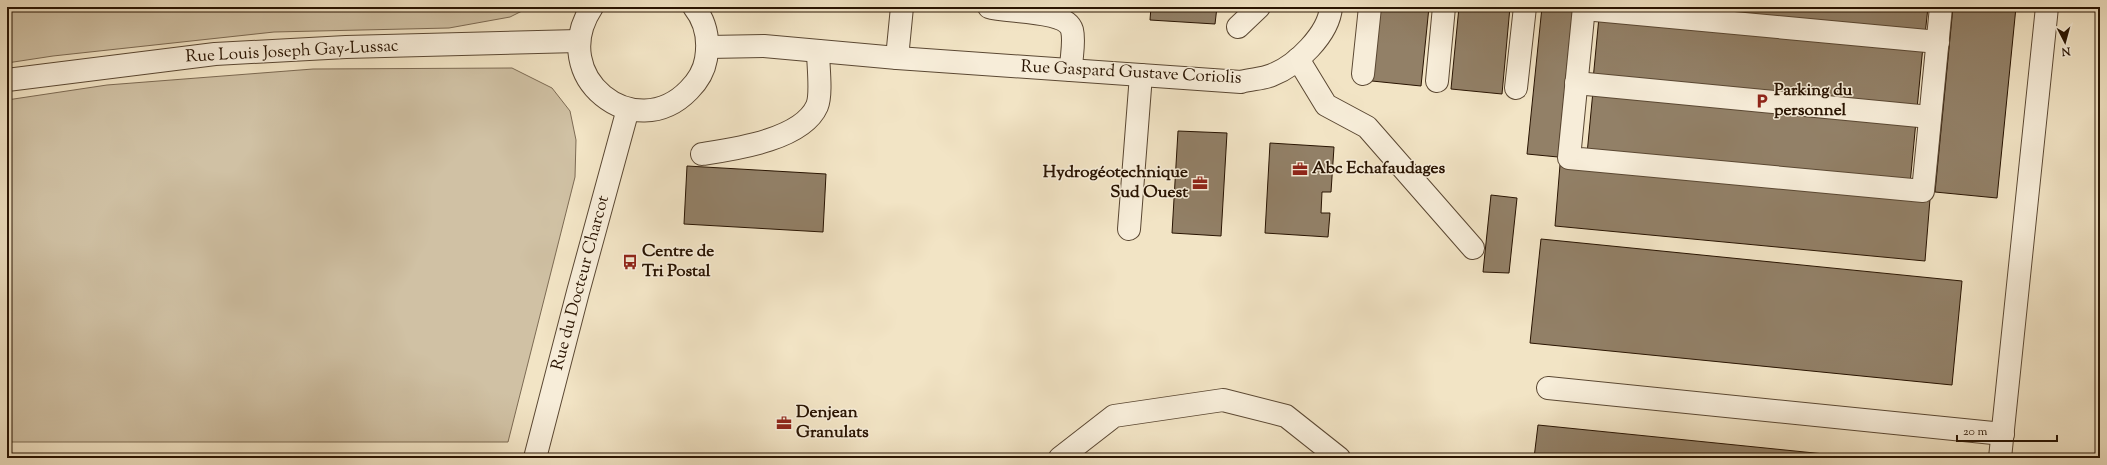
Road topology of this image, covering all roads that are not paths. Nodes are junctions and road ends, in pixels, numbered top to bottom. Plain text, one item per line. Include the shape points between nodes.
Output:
1 (592, 7) edge
2 (694, 7) edge
3 (902, 7) edge
4 (989, 7) edge
5 (1259, 7) edge
6 (1331, 7) edge
7 (1370, 7) edge
8 (1444, 7) edge
9 (1524, 7) edge
10 (1941, 7) edge
11 (2047, 7) edge
12 (1584, 8) edge
13 (1238, 27) dead end
14 (578, 41) junction
15 (1938, 42) junction
16 (708, 47) junction
17 (818, 51) junction
18 (897, 58) junction
19 (1298, 59) junction
20 (1070, 70) junction
21 (1363, 74) dead end
22 (1141, 75) junction
23 (7, 80) edge
24 (1437, 81) dead end
25 (1576, 83) junction
26 (1516, 88) dead end
27 (628, 109) junction
28 (1930, 117) junction
29 (702, 154) dead end
30 (1129, 228) dead end
31 (1473, 248) dead end
32 (1548, 388) dead end
33 (2003, 434) junction
34 (536, 458) edge
35 (1060, 458) edge
36 (1338, 458) edge
37 (2000, 458) edge

1 - 14 street via 584,20
2 - 16 street via 706,30
3 - 18 street
4 - 20 street via 1048,15 1068,23 1073,38
5 - 13 street
6 - 19 street, Rue Gaspard Gustave Coriolis via 1321,34
7 - 21 street
8 - 24 street
9 - 26 street
10 - 15 street
11 - 33 street
12 - 15 street
12 - 25 street
14 - 23 street, Rue Louis Joseph Gay-Lussac via 346,47 215,54
14 - 27 street via 579,59 596,91 611,102
15 - 28 street
16 - 17 street, Rue Gaspard Gustave Coriolis via 764,46
16 - 27 street via 705,66 696,83 683,97 666,106 647,110
17 - 18 street, Rue Gaspard Gustave Coriolis
17 - 29 street via 817,105 809,118 793,130 772,138 731,150
18 - 20 street, Rue Gaspard Gustave Coriolis
19 - 22 street, Rue Gaspard Gustave Coriolis via 1272,75 1241,82
19 - 31 street via 1326,105 1367,127
20 - 22 street, Rue Gaspard Gustave Coriolis
22 - 30 street
25 - 28 street
25 - 28 street via 1569,158 1923,191
27 - 34 street, Rue du Docteur Charcot
32 - 33 street
33 - 37 street
35 - 36 street via 1114,416 1222,400 1286,416

